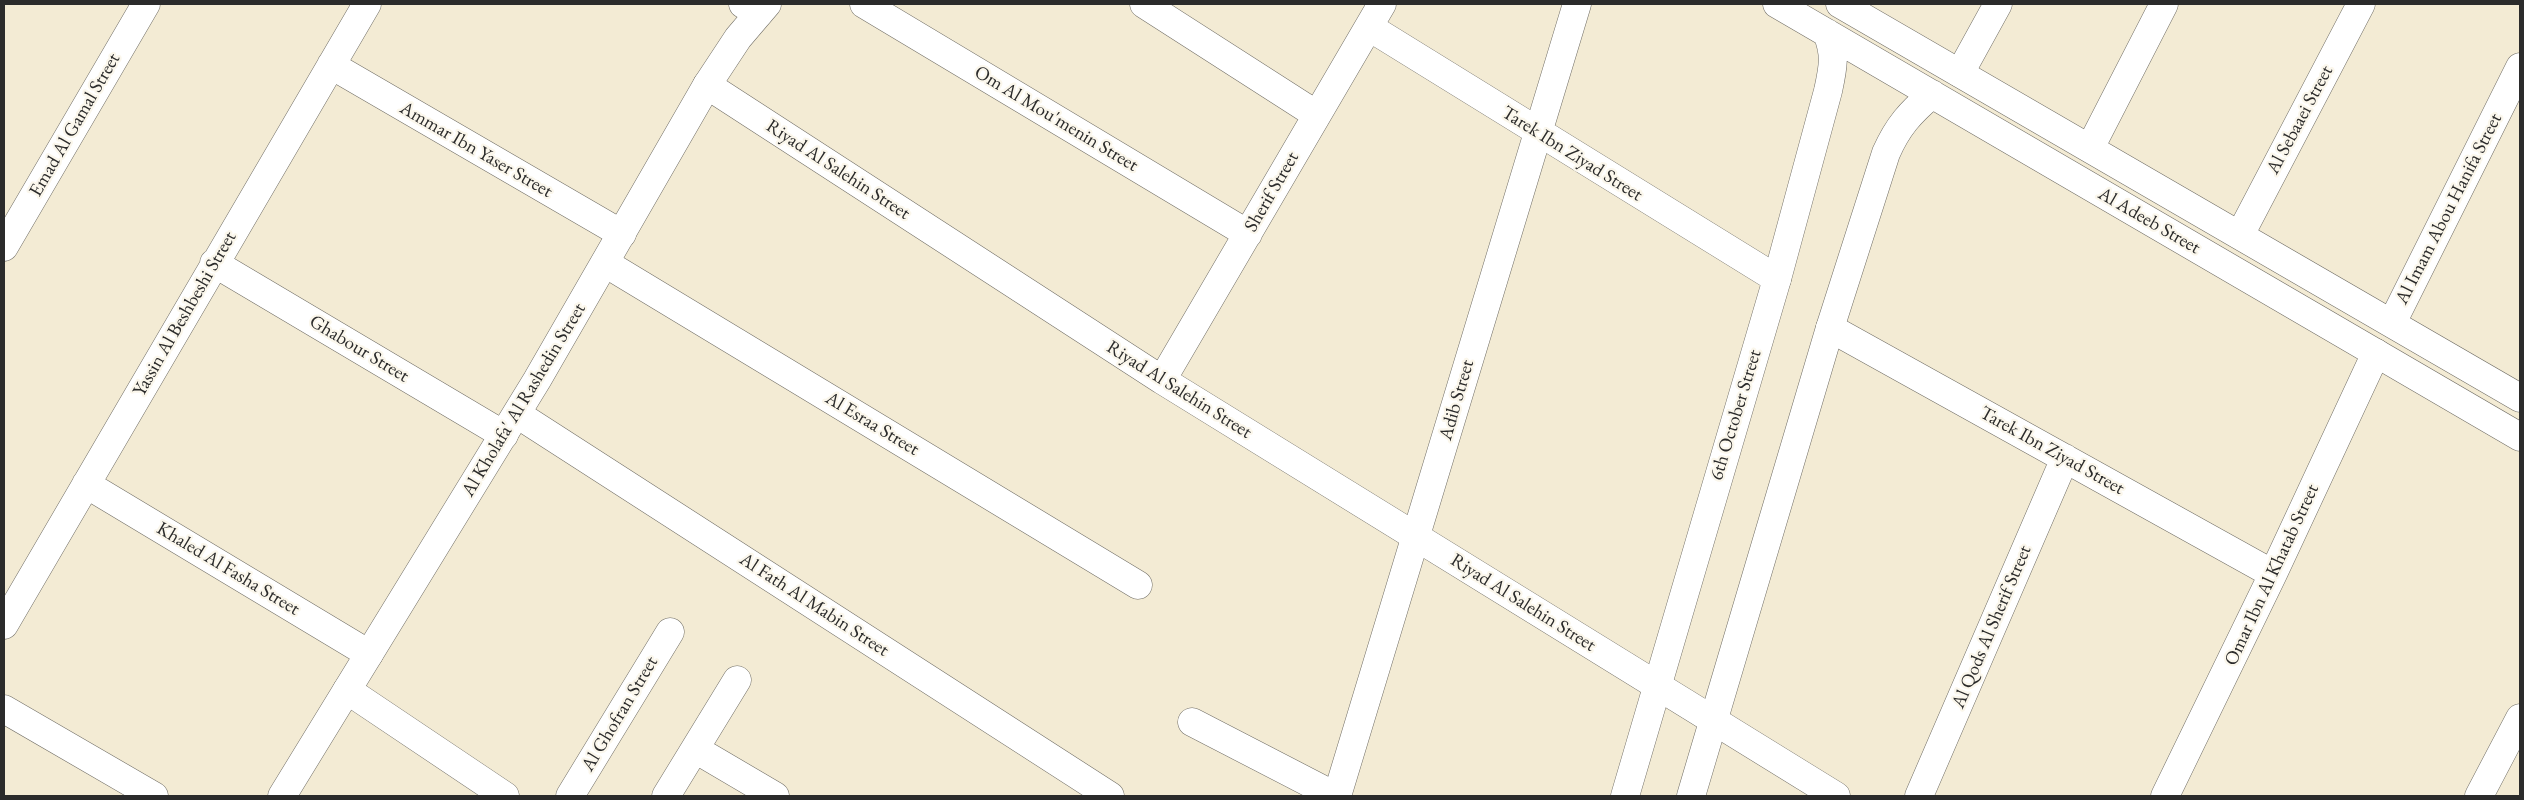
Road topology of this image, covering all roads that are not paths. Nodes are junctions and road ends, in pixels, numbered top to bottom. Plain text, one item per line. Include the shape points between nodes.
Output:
1 (146, 4) edge
2 (367, 4) edge
3 (864, 4) edge
4 (1144, 4) edge
5 (1382, 4) edge
6 (1577, 4) edge
7 (1777, 4) edge
8 (1840, 4) edge
9 (1998, 4) edge
10 (2164, 4) edge
11 (2361, 4) edge
12 (756, 7) edge
13 (1369, 27) junction
14 (1827, 33) junction
15 (331, 65) junction
16 (2520, 67) edge
17 (1960, 73) junction
18 (708, 85) junction
19 (1932, 94) junction
20 (1317, 115) junction
21 (1536, 132) junction
22 (2090, 148) junction
23 (622, 234) junction
24 (1248, 234) junction
25 (2240, 235) junction
26 (4, 247) edge
27 (214, 263) junction
28 (605, 263) junction
29 (1777, 279) junction
30 (2392, 324) junction
31 (1830, 328) junction
32 (2376, 353) junction
33 (1162, 380) junction
34 (2520, 398) edge
35 (511, 424) junction
36 (2520, 437) edge
37 (2064, 458) junction
38 (86, 484) junction
39 (1417, 537) junction
40 (2273, 574) junction
41 (1138, 585) dead end
42 (4, 625) edge
43 (670, 632) dead end
44 (369, 654) junction
45 (737, 680) dead end
46 (1656, 685) junction
47 (347, 690) junction
48 (4, 709) edge
49 (2520, 718) edge
50 (1192, 722) dead end
51 (1713, 722) junction
52 (695, 748) junction
53 (154, 796) edge
54 (282, 796) edge
55 (505, 796) edge
56 (570, 796) edge
57 (666, 796) edge
58 (775, 796) edge
59 (1110, 796) edge
60 (1336, 796) edge
61 (1625, 796) edge
62 (1691, 796) edge
63 (1836, 796) edge
64 (1919, 796) edge
65 (2165, 796) edge
66 (2479, 796) edge

1 - 26 street, Emad Al Gamal Street
2 - 15 street, Yassin Al Beshbeshi Street
3 - 24 street, Om Al Mou'menin Street
4 - 20 street
5 - 13 street, Sherif Street
6 - 21 street, Adib Street
7 - 14 street, Al Adeeb Street
8 - 17 street, Al Adeeb Street
9 - 17 street
10 - 22 street
11 - 25 street, Al Sebaaei Street
12 - 18 street, Al Kholafa' Al Rashedin Street
13 - 20 street, Sherif Street
13 - 21 street, Tarek Ibn Ziyad Street
14 - 19 street, Al Adeeb Street
14 - 29 street, 6th October Street via 1834,49 1833,68
15 - 23 street, Ammar Ibn Yaser Street
15 - 27 street, Yassin Al Beshbeshi Street
16 - 30 street, Al Imam Abou Hanifa Street
17 - 22 street, Al Adeeb Street
18 - 23 street, Al Kholafa' Al Rashedin Street
18 - 33 street, Riyad Al Salehin Street
19 - 31 street via 1896,131 1886,153
19 - 32 street, Al Adeeb Street
20 - 24 street, Sherif Street
21 - 29 street, Tarek Ibn Ziyad Street
21 - 39 street, Adib Street
22 - 25 street, Al Adeeb Street
23 - 28 street, Al Kholafa' Al Rashedin Street
24 - 33 street, Sherif Street
25 - 30 street, Al Adeeb Street
27 - 35 street, Ghabour Street
27 - 38 street, Yassin Al Beshbeshi Street
28 - 35 street, Al Kholafa' Al Rashedin Street
28 - 41 street, Al Esraa Street
29 - 46 street, 6th October Street
30 - 34 street, Al Adeeb Street
31 - 37 street, Tarek Ibn Ziyad Street
31 - 51 street
32 - 36 street, Al Adeeb Street
32 - 40 street, Omar Ibn Al Khatab Street
33 - 39 street, Riyad Al Salehin Street
35 - 44 street, Al Kholafa' Al Rashedin Street
35 - 59 street, Al Fath Al Mabin Street
37 - 40 street, Tarek Ibn Ziyad Street
37 - 64 street, Al Qods Al Sherif Street
38 - 42 street, Yassin Al Beshbeshi Street
38 - 44 street, Khaled Al Fasha Street
39 - 46 street, Riyad Al Salehin Street
39 - 60 street, Adib Street
40 - 65 street, Omar Ibn Al Khatab Street
43 - 56 street, Al Ghofran Street
44 - 47 street, Al Kholafa' Al Rashedin Street
45 - 52 street
46 - 51 street, Riyad Al Salehin Street
46 - 61 street, 6th October Street
47 - 54 street, Al Kholafa' Al Rashedin Street
47 - 55 street
48 - 53 street
49 - 66 street
50 - 60 street
51 - 62 street
51 - 63 street, Riyad Al Salehin Street
52 - 57 street
52 - 58 street

